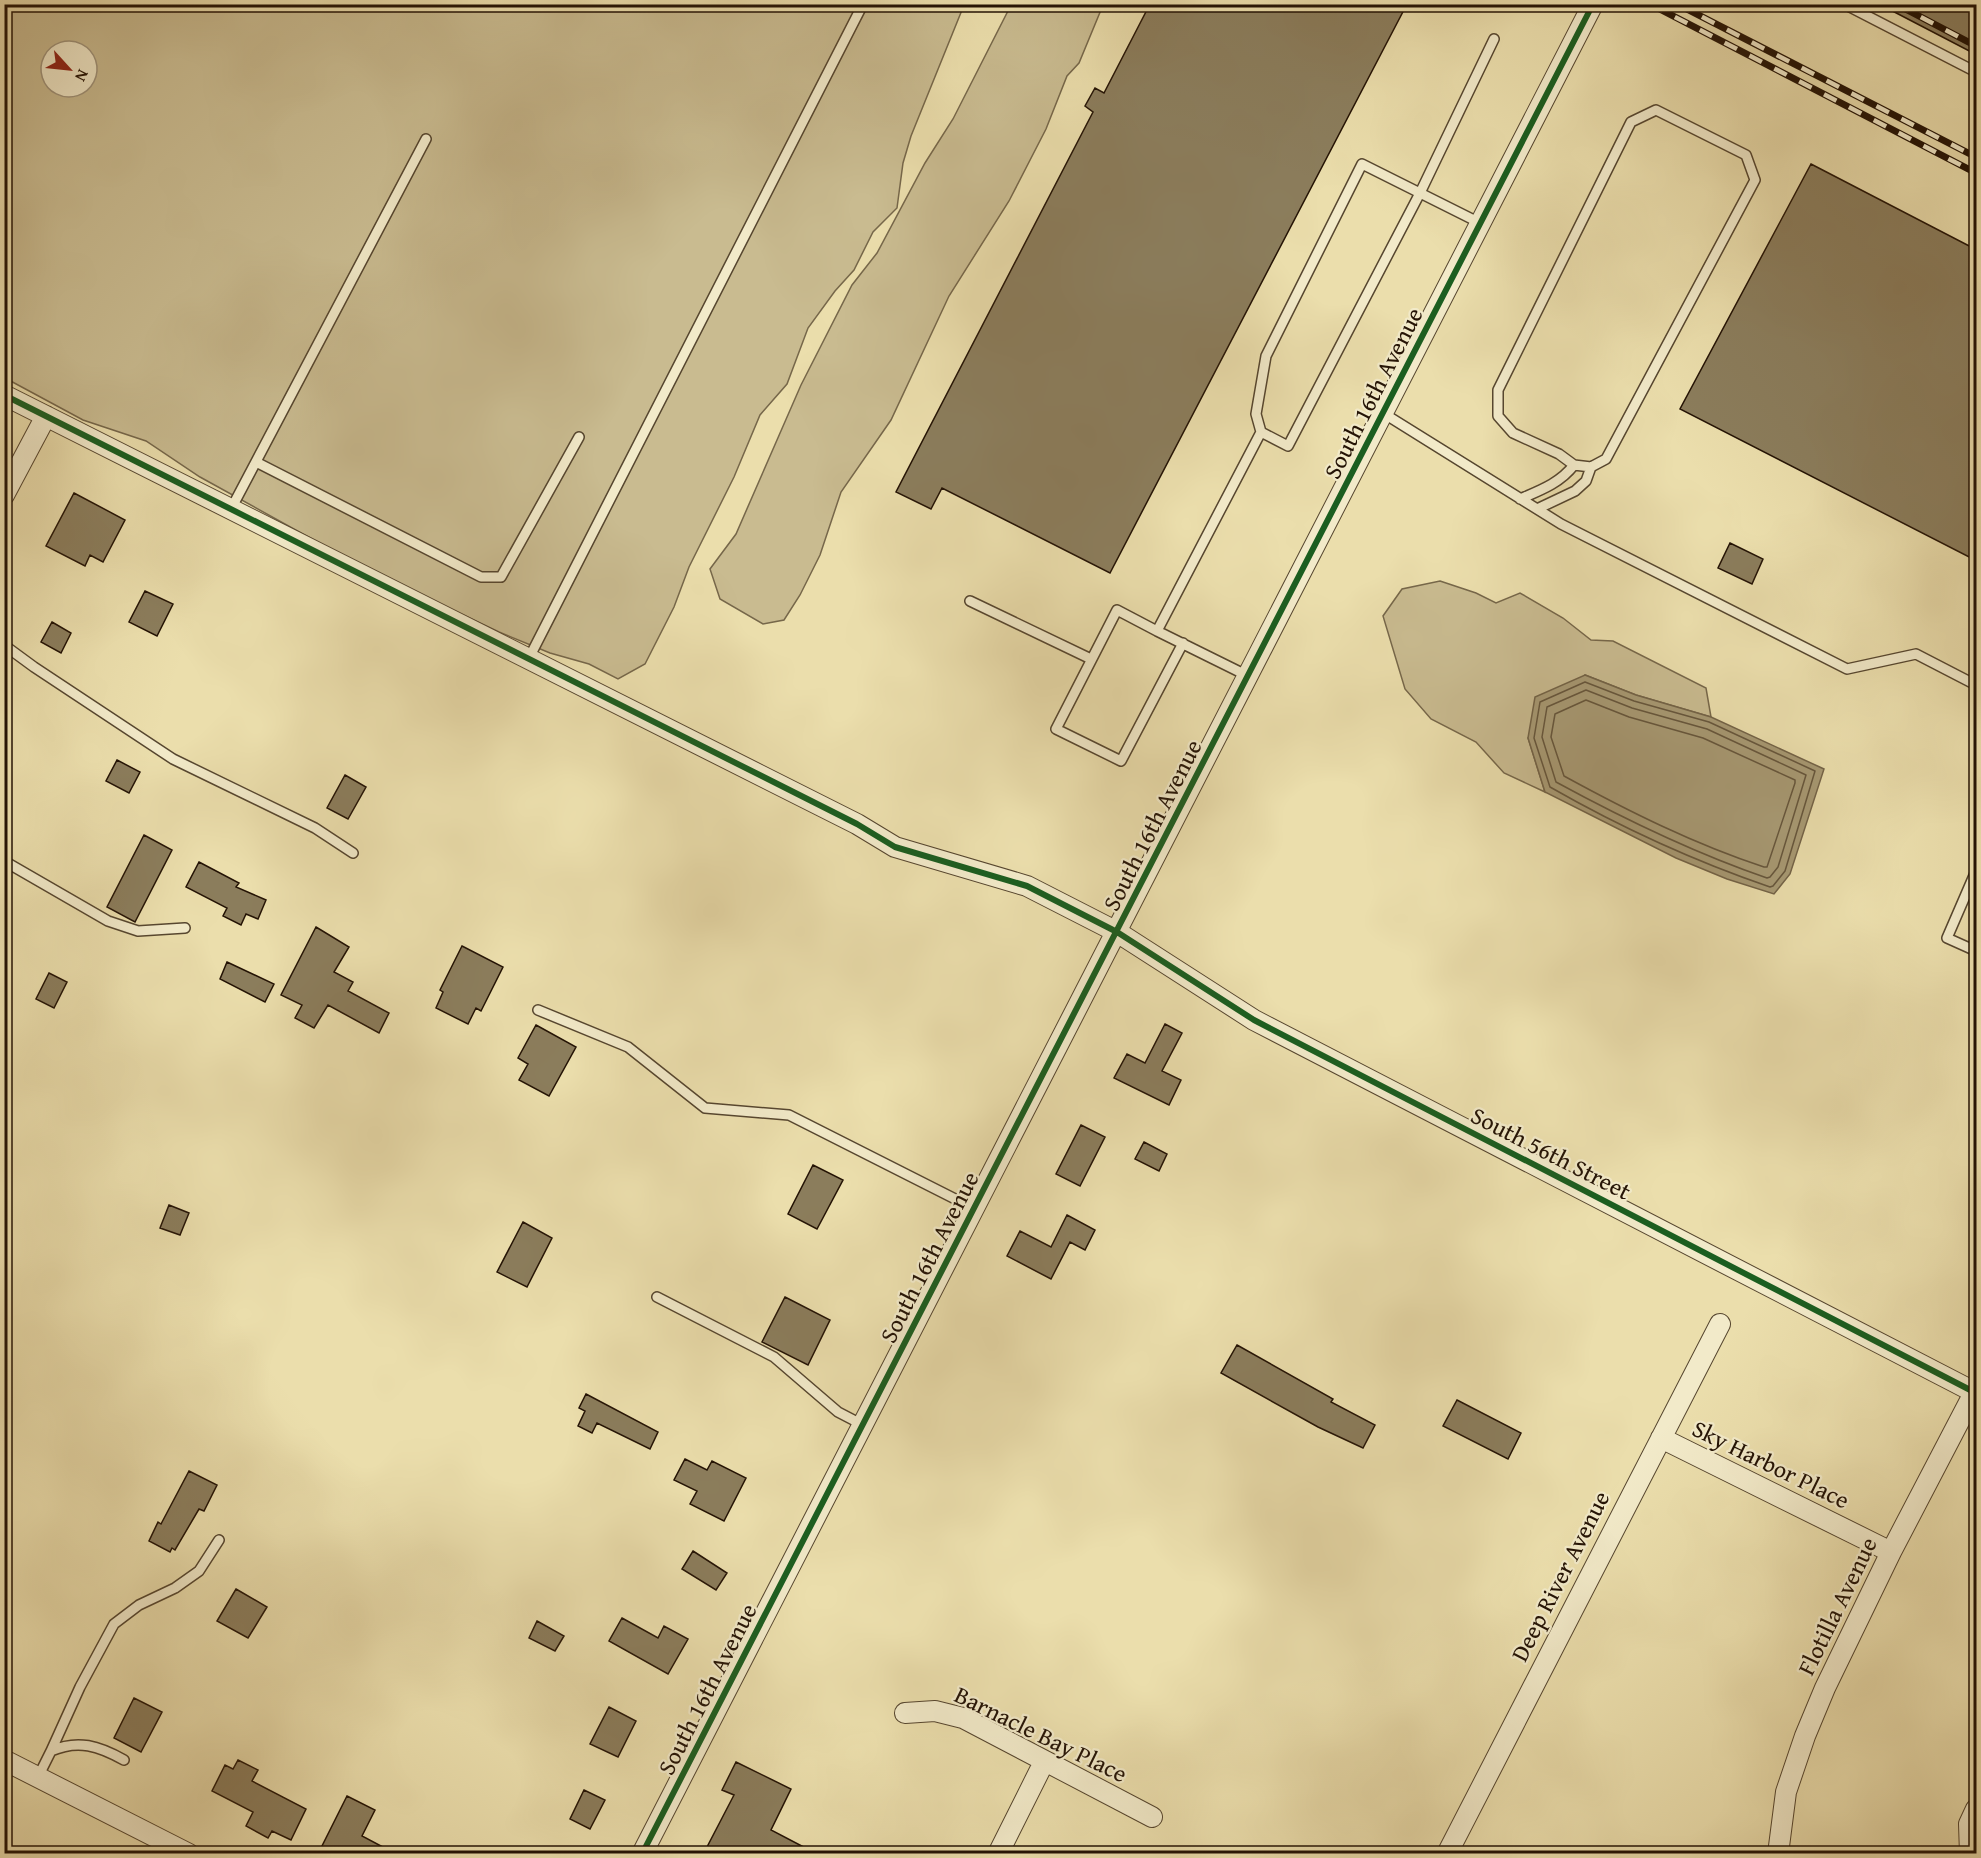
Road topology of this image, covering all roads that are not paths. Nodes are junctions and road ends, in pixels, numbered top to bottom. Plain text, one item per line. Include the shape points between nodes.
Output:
1 (863, 4) edge
2 (1593, 4) edge
3 (1844, 4) edge
4 (1494, 39) dead end
5 (1977, 72) edge
6 (426, 139) dead end
7 (1420, 193) junction
8 (1480, 223) junction
9 (4, 395) edge
10 (1383, 412) junction
11 (46, 416) junction
12 (1261, 432) junction
13 (579, 437) dead end
14 (256, 462) junction
15 (1574, 465) junction
16 (1591, 467) junction
17 (4, 495) edge
18 (1520, 499) junction
19 (231, 509) junction
20 (1537, 509) junction
21 (970, 601) dead end
22 (1157, 630) junction
23 (1183, 643) junction
24 (4, 645) edge
25 (529, 658) junction
26 (1091, 658) junction
27 (1248, 676) junction
28 (1977, 685) edge
29 (353, 853) dead end
30 (4, 861) edge
31 (1977, 871) edge
32 (185, 928) dead end
33 (1117, 932) junction
34 (1977, 951) edge
35 (538, 1010) dead end
36 (975, 1209) junction
37 (657, 1297) dead end
38 (1720, 1324) dead end
39 (1976, 1391) edge
40 (863, 1425) junction
41 (1660, 1438) junction
42 (219, 1540) dead end
43 (1891, 1552) junction
44 (905, 1713) dead end
45 (51, 1751) junction
46 (4, 1760) edge
47 (124, 1760) dead end
48 (1044, 1762) junction
49 (38, 1777) junction
50 (1977, 1809) edge
51 (1152, 1817) dead end
52 (189, 1854) edge
53 (642, 1854) edge
54 (998, 1854) edge
55 (1447, 1854) edge
56 (1778, 1854) edge
57 (1970, 1854) edge

1 - 25 lane
2 - 8 street, South 16th Avenue
3 - 5 lane
4 - 7 lane
6 - 14 lane
7 - 8 lane
7 - 12 lane via 1288,446
7 - 12 lane via 1362,164 1266,356 1256,414
8 - 10 street, South 16th Avenue
9 - 11 street, South 56th Street
10 - 18 lane
10 - 27 street, South 16th Avenue
11 - 17 street
11 - 19 street, South 56th Street
12 - 22 lane
13 - 14 lane via 501,577 481,577
14 - 19 lane
15 - 16 lane
15 - 16 lane via 1513,433 1498,416 1498,390 1631,122 1656,110 1746,155 1755,180 1606,459
15 - 18 lane via 1566,476
16 - 20 lane via 1586,481 1575,491
18 - 20 lane
19 - 25 street, South 56th Street
20 - 28 lane via 1847,669 1916,654
21 - 26 lane
22 - 23 lane
22 - 26 lane via 1117,610
23 - 26 lane via 1121,761 1056,729
23 - 27 lane
24 - 29 lane via 173,759 315,828
25 - 33 street, South 56th Street via 857,824 895,847 1027,886
27 - 33 street, South 16th Avenue
30 - 32 lane via 108,921 138,931
31 - 34 lane via 1947,938
33 - 36 street, South 16th Avenue
33 - 39 street, South 56th Street via 1254,1020
35 - 36 lane via 628,1047 705,1108 789,1115
36 - 40 street, South 16th Avenue
37 - 40 lane via 774,1357 838,1412
38 - 41 street, Deep River Avenue
39 - 43 street, Flotilla Avenue
40 - 53 street, South 16th Avenue
41 - 43 street, Sky Harbor Place
41 - 55 street, Deep River Avenue
42 - 45 lane via 199,1571 114,1624
43 - 56 street, Flotilla Avenue via 1805,1736 1786,1792
44 - 48 street, Barnacle Bay Place via 935,1711 963,1718
45 - 47 lane via 81,1744
45 - 49 lane
46 - 49 street
48 - 51 street, Barnacle Bay Place
48 - 54 street
49 - 52 street
50 - 57 street via 1969,1824

